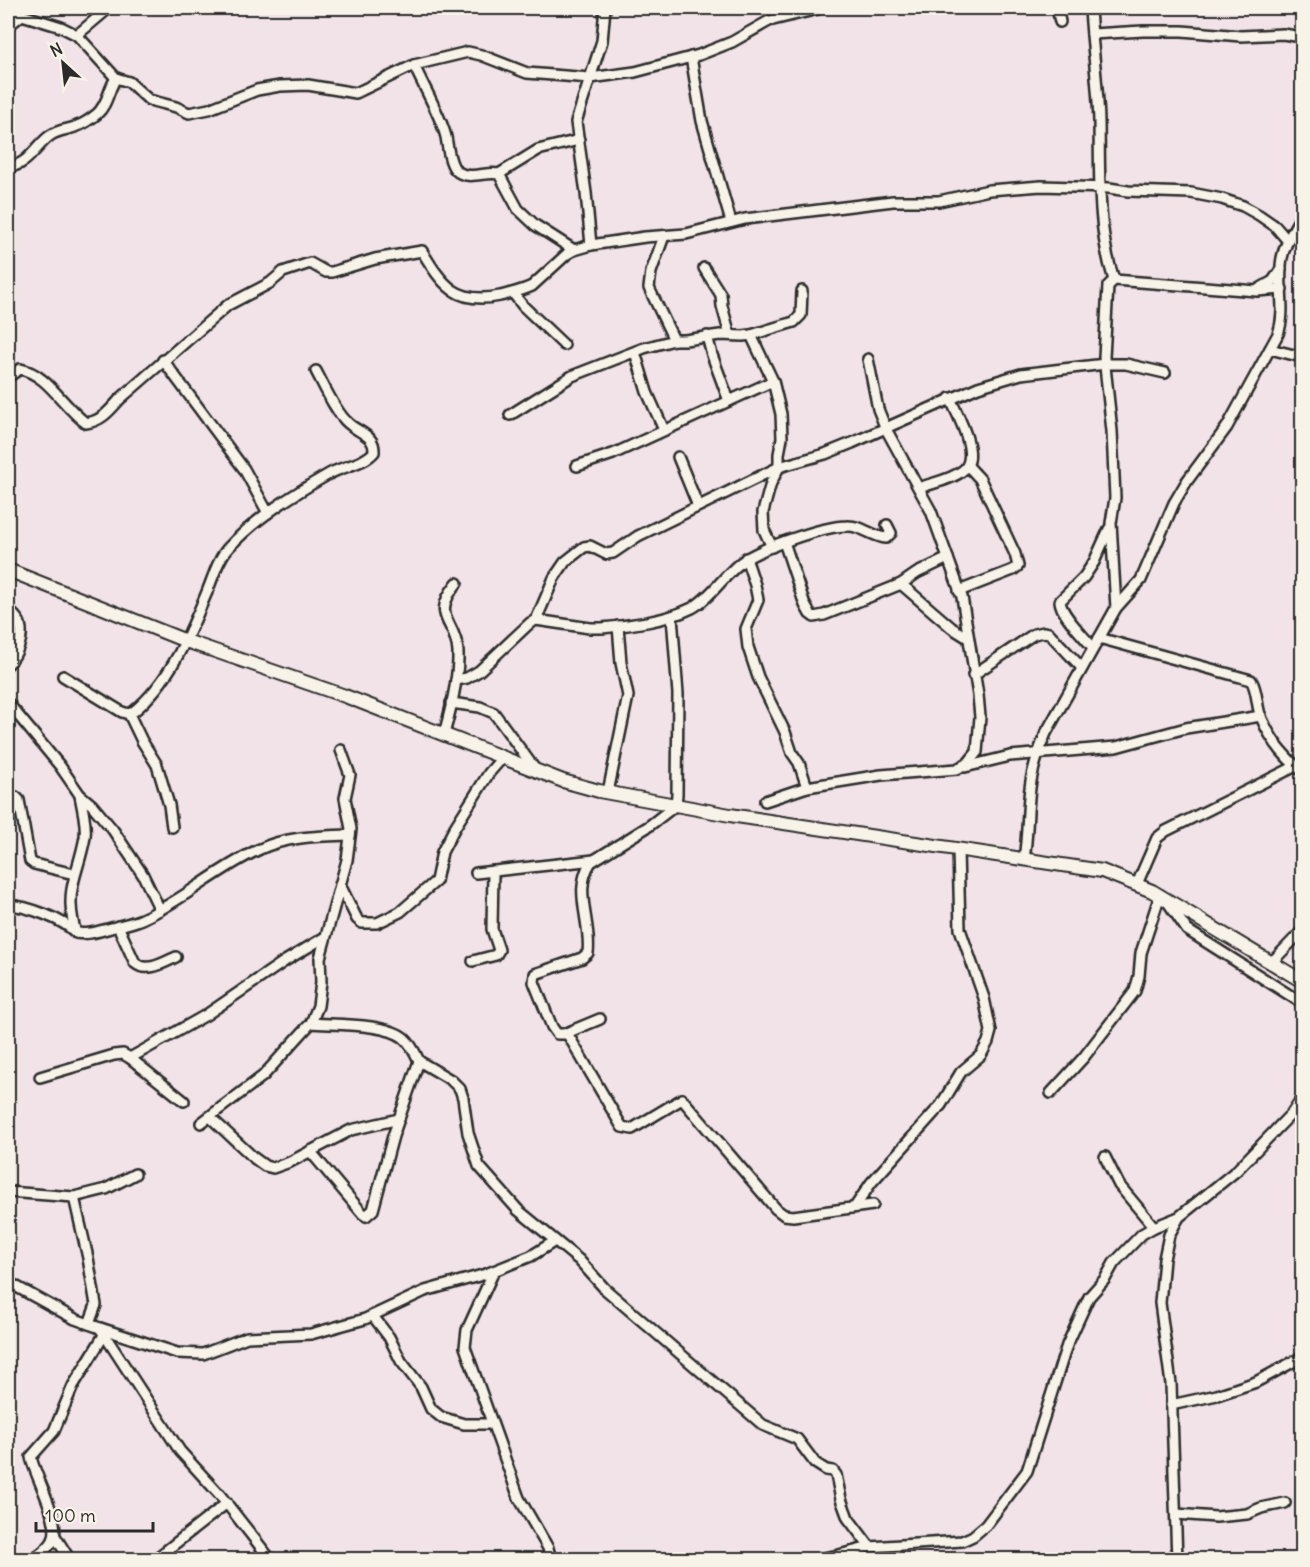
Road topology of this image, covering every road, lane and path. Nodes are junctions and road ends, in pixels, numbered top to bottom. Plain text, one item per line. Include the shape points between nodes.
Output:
1 (14, 8) edge
2 (110, 8) edge
3 (605, 8) edge
4 (777, 8) edge
5 (822, 8) edge
6 (1057, 8) edge
7 (1090, 8) edge
8 (22, 15) junction
9 (783, 17) junction
10 (1060, 22) dead end
11 (8, 26) edge
12 (1092, 34) junction
13 (77, 35) junction
14 (1302, 37) edge
15 (691, 57) junction
16 (414, 65) junction
17 (116, 78) junction
18 (590, 78) junction
19 (579, 140) junction
20 (8, 166) edge
21 (499, 174) junction
22 (1099, 187) junction
23 (1302, 215) edge
24 (731, 222) junction
25 (664, 236) junction
26 (1288, 241) junction
27 (591, 245) junction
28 (574, 250) junction
29 (704, 268) dead end
30 (1281, 269) junction
31 (1114, 280) junction
32 (1282, 289) junction
33 (802, 291) dead end
34 (1257, 291) junction
35 (513, 293) junction
36 (751, 335) junction
37 (707, 336) junction
38 (730, 336) junction
39 (674, 340) junction
40 (564, 345) dead end
41 (1270, 349) junction
42 (635, 352) junction
43 (1302, 357) edge
44 (868, 359) dead end
45 (163, 360) junction
46 (1105, 364) junction
47 (316, 371) dead end
48 (1164, 373) dead end
49 (8, 377) edge
50 (773, 381) junction
51 (950, 398) junction
52 (729, 401) junction
53 (510, 415) dead end
54 (886, 429) junction
55 (664, 430) junction
56 (678, 457) dead end
57 (577, 466) dead end
58 (779, 466) junction
59 (968, 466) junction
60 (919, 488) junction
61 (698, 506) junction
62 (268, 513) junction
63 (1111, 523) junction
64 (887, 525) dead end
65 (784, 542) junction
66 (772, 547) junction
67 (746, 558) junction
68 (948, 558) junction
69 (8, 570) edge
70 (457, 583) dead end
71 (901, 584) junction
72 (959, 591) junction
73 (1116, 608) junction
74 (8, 609) edge
75 (672, 616) junction
76 (536, 620) junction
77 (618, 626) junction
78 (968, 638) junction
79 (1099, 638) junction
80 (186, 641) junction
81 (1094, 648) junction
82 (8, 664) edge
83 (1082, 668) junction
84 (973, 675) junction
85 (63, 676) dead end
86 (456, 680) junction
87 (451, 702) junction
88 (8, 703) edge
89 (129, 714) junction
90 (1261, 716) junction
91 (444, 734) junction
92 (341, 750) dead end
93 (1038, 753) junction
94 (502, 758) junction
95 (963, 767) junction
96 (1299, 769) edge
97 (538, 772) junction
98 (807, 787) junction
99 (608, 792) junction
100 (80, 795) junction
101 (8, 799) edge
102 (765, 801) dead end
103 (675, 805) junction
104 (172, 827) dead end
105 (350, 835) junction
106 (958, 850) junction
107 (1024, 859) junction
108 (594, 860) junction
109 (493, 871) junction
110 (476, 873) dead end
111 (74, 874) junction
112 (1137, 884) junction
113 (340, 885) junction
114 (1162, 897) junction
115 (8, 905) edge
116 (160, 910) junction
117 (118, 926) junction
118 (1302, 931) edge
119 (76, 933) junction
120 (325, 937) junction
121 (176, 957) dead end
122 (473, 961) dead end
123 (1272, 962) junction
124 (1302, 981) edge
125 (1302, 1003) edge
126 (600, 1018) dead end
127 (311, 1023) junction
128 (567, 1033) junction
129 (130, 1058) junction
130 (419, 1061) junction
131 (40, 1077) dead end
132 (1051, 1093) dead end
133 (1302, 1098) edge
134 (184, 1101) dead end
135 (210, 1117) junction
136 (399, 1119) junction
137 (201, 1123) dead end
138 (310, 1151) junction
139 (1105, 1156) dead end
140 (135, 1174) dead end
141 (8, 1192) edge
142 (74, 1197) junction
143 (873, 1205) dead end
144 (855, 1207) junction
145 (1179, 1217) junction
146 (1154, 1227) junction
147 (555, 1241) junction
148 (494, 1271) junction
149 (8, 1282) edge
150 (373, 1316) junction
151 (89, 1324) junction
152 (102, 1332) junction
153 (1302, 1357) edge
154 (1171, 1405) junction
155 (492, 1424) junction
156 (227, 1503) junction
157 (1285, 1503) dead end
158 (1176, 1514) junction
159 (55, 1536) junction
160 (870, 1547) junction
161 (159, 1558) edge
162 (32, 1560) edge
163 (70, 1560) edge
164 (147, 1560) edge
165 (271, 1560) edge
166 (551, 1560) edge
167 (814, 1560) edge
168 (1177, 1560) edge

1 - 8 street
2 - 13 street
3 - 18 street via 602,41
4 - 9 street
5 - 9 street
6 - 10 street
7 - 12 street
8 - 11 street
8 - 13 street
9 - 15 street
12 - 14 street via 1182,31
12 - 22 street via 1099,119
13 - 17 street
15 - 18 street via 635,72
15 - 24 street via 702,121
16 - 17 street via 356,93 308,85 280,86 189,113 149,100 129,82
16 - 18 street via 468,52 527,73
16 - 21 street via 456,170 468,175
17 - 20 street via 107,102 97,114 77,127 50,136 21,163
18 - 19 street via 576,122
19 - 21 street via 538,150
19 - 27 street
21 - 28 street via 518,209
22 - 24 street via 989,190 939,201 893,201
22 - 26 street via 1222,199 1259,214
22 - 31 street via 1103,240
23 - 26 street
24 - 25 street
25 - 27 street
25 - 39 street via 651,272 650,288
26 - 30 street
27 - 28 street
28 - 35 street via 532,286
29 - 38 street via 721,295
30 - 32 street
30 - 34 street via 1273,281
31 - 34 street
31 - 46 street via 1107,291
32 - 34 street
32 - 41 street via 1282,323
33 - 36 street via 801,315 794,322
35 - 40 street
35 - 45 street via 472,299 458,294 444,283 422,251 332,272 310,263 283,272 228,305
36 - 38 street
36 - 50 street
37 - 38 street
37 - 39 street
37 - 52 street
39 - 42 street
41 - 43 street
41 - 73 street via 1227,427 1174,503 1140,579
42 - 53 street via 572,376
42 - 55 street
44 - 54 street
45 - 49 street via 106,414 86,423 30,371 20,369
45 - 62 street via 244,469
46 - 48 street via 1126,364
46 - 51 street via 1008,376
46 - 63 street via 1115,498
47 - 62 street via 343,419 372,439 374,452 328,475
50 - 52 street
50 - 58 street via 781,414
51 - 54 street
51 - 59 street via 965,431
52 - 55 street
54 - 58 street via 825,454
54 - 60 street
55 - 57 street
56 - 61 street
58 - 61 street
58 - 66 street via 763,512 764,530
59 - 60 street via 962,472
59 - 72 street via 980,479 1018,566
60 - 68 street
61 - 76 street via 612,553 590,546 579,551 554,578
62 - 80 street via 228,548
63 - 73 street
63 - 81 street via 1094,562 1060,600 1060,607
64 - 65 street via 891,533 886,538 844,526
65 - 66 street
65 - 71 street via 805,605 814,617
66 - 67 street
67 - 75 street via 704,599
67 - 98 street via 758,600 746,629 748,647
68 - 71 street
68 - 72 street
69 - 80 main road
70 - 86 street via 444,609 458,650
71 - 78 street
72 - 78 street
73 - 79 street
74 - 82 street via 21,626 17,651
75 - 77 street
75 - 103 street via 678,694
76 - 77 street via 590,628
76 - 86 street via 479,671
77 - 99 street via 628,696
78 - 84 street
79 - 81 street
79 - 90 street via 1249,679
80 - 89 street via 158,687
80 - 91 main road
81 - 83 street
83 - 84 street via 1044,632 1034,634
83 - 93 street
84 - 95 street via 980,717 977,752
85 - 89 street
86 - 87 street
87 - 91 street
87 - 97 street via 494,713
88 - 100 street
89 - 104 street via 157,765
90 - 93 street via 1186,728 1116,747
90 - 96 street via 1280,748
91 - 94 main road
92 - 105 street via 350,775 345,798
93 - 95 street
93 - 107 street via 1030,788
94 - 97 main road
94 - 113 street via 455,827 442,852 436,880 400,912 377,923 362,922
95 - 98 street
96 - 112 street via 1166,831 1157,838
97 - 99 main road
98 - 102 street
99 - 103 main road
100 - 111 street via 85,836
100 - 116 street via 113,830 143,875
101 - 111 street via 19,800 30,861
103 - 106 main road
103 - 108 street
105 - 113 street
105 - 116 street via 284,841 260,849
106 - 107 main road
106 - 144 street via 960,928 984,998 991,1031 988,1042
107 - 112 main road via 1102,871
108 - 109 street
108 - 128 street via 585,871 582,891 588,953 533,977 552,1028 557,1034
109 - 110 street
109 - 122 street via 492,929 499,950 495,955
111 - 119 street via 70,913
112 - 114 main road
113 - 120 street
114 - 123 main road
114 - 125 street via 1187,930
114 - 132 street via 1141,953 1135,992
115 - 119 street via 58,920
116 - 117 street
117 - 119 street via 86,935
117 - 121 street via 140,967 148,968
118 - 123 street
120 - 127 street via 318,1006
120 - 129 street via 206,1015
123 - 124 main road
126 - 128 street
127 - 130 street via 392,1031 413,1048
127 - 135 street via 262,1076
128 - 144 street via 622,1128 632,1129 682,1099 784,1215
129 - 131 street via 114,1055
129 - 134 street
130 - 136 street
130 - 147 street via 459,1089 479,1166 518,1210
133 - 145 street via 1236,1171
135 - 137 street
135 - 138 street via 269,1168 282,1166
136 - 138 street via 351,1130
136 - 138 street via 374,1210 369,1215 363,1214
139 - 146 street via 1119,1185
140 - 142 street via 106,1189
141 - 142 street
142 - 151 street via 94,1287 96,1305
143 - 144 street
145 - 146 street
145 - 154 street via 1169,1235 1160,1303
146 - 160 street via 1125,1251 1089,1297 1067,1345 1027,1471 986,1525 962,1541
147 - 148 street
147 - 160 street via 763,1425 797,1439 815,1463 833,1471 848,1518
148 - 150 street via 425,1291
148 - 155 street via 473,1313 465,1347
149 - 151 street
150 - 152 street via 311,1334 247,1338 203,1354 188,1355
150 - 155 street via 421,1387 431,1410 464,1424
151 - 152 street
152 - 156 street via 180,1451
152 - 159 street via 54,1431 31,1457
153 - 154 street via 1256,1382
154 - 158 street
155 - 166 street via 519,1498
156 - 161 street
156 - 165 street
157 - 158 street via 1247,1514
158 - 168 street
159 - 162 street
159 - 163 street
160 - 167 street
161 - 164 street via 153,1555

